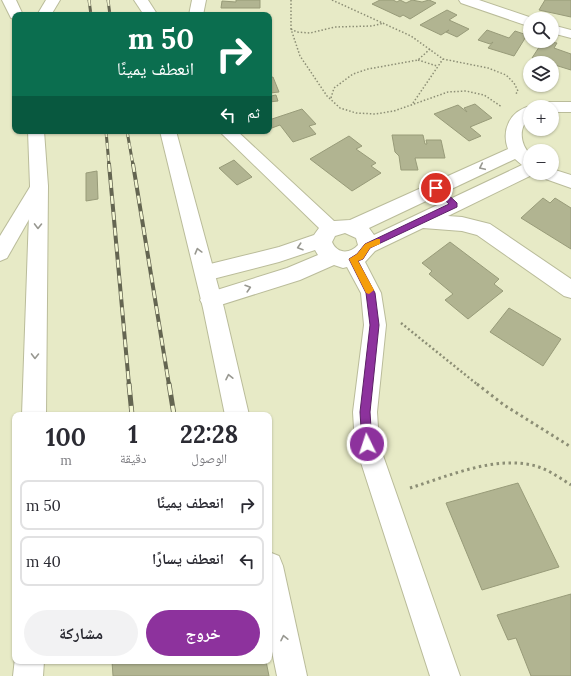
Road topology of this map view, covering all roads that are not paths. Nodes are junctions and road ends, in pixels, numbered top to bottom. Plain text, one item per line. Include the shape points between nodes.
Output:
1 (9, 0) edge
2 (53, 0) edge
3 (141, 0) edge
4 (154, 0) edge
5 (199, 0) edge
6 (466, 0) edge
7 (15, 12) edge
8 (46, 12) edge
9 (149, 12) edge
10 (151, 12) edge
11 (197, 12) edge
12 (523, 20) edge
13 (559, 31) edge
14 (571, 34) edge
15 (559, 107) edge
16 (571, 107) edge
17 (523, 116) edge
18 (36, 134) edge
19 (169, 134) edge
20 (230, 134) edge
21 (523, 155) edge
22 (523, 157) edge
23 (523, 172) edge
24 (559, 178) edge
25 (571, 182) edge
26 (39, 186) junction
27 (436, 188) junction
28 (481, 192) junction
29 (454, 205) junction
30 (420, 221) junction
31 (352, 227) junction
32 (484, 229) junction
33 (326, 234) junction
34 (0, 253) edge
35 (351, 254) junction
36 (205, 273) junction
37 (571, 290) edge
38 (211, 300) junction
39 (34, 412) edge
40 (236, 412) edge
41 (272, 580) edge
42 (29, 664) edge
43 (28, 676) edge
44 (292, 676) edge
45 (445, 676) edge

1 - 7 street
2 - 8 street
3 - 9 street
4 - 10 street
5 - 11 street
6 - 12 street
13 - 14 street
15 - 16 street
17 - 21 street via 512,129 513,140
18 - 26 street
36 -> 19 street
20 - 33 street
22 -> 27 street
23 - 28 street
24 - 25 street
26 - 34 street
26 -> 39 street
27 - 29 street
27 - 31 street
28 - 29 street
28 - 32 street via 480,216
29 - 30 street
30 - 32 street via 441,221
30 - 35 street
31 - 33 street via 337,226
31 - 35 street via 364,234
32 - 37 street
33 - 35 street via 322,247 326,253
33 -> 36 street via 279,254
38 -> 35 street
35 - 45 street via 371,293 375,325 366,420 367,444
36 - 38 street
40 -> 38 street
44 -> 41 street
42 - 43 street

